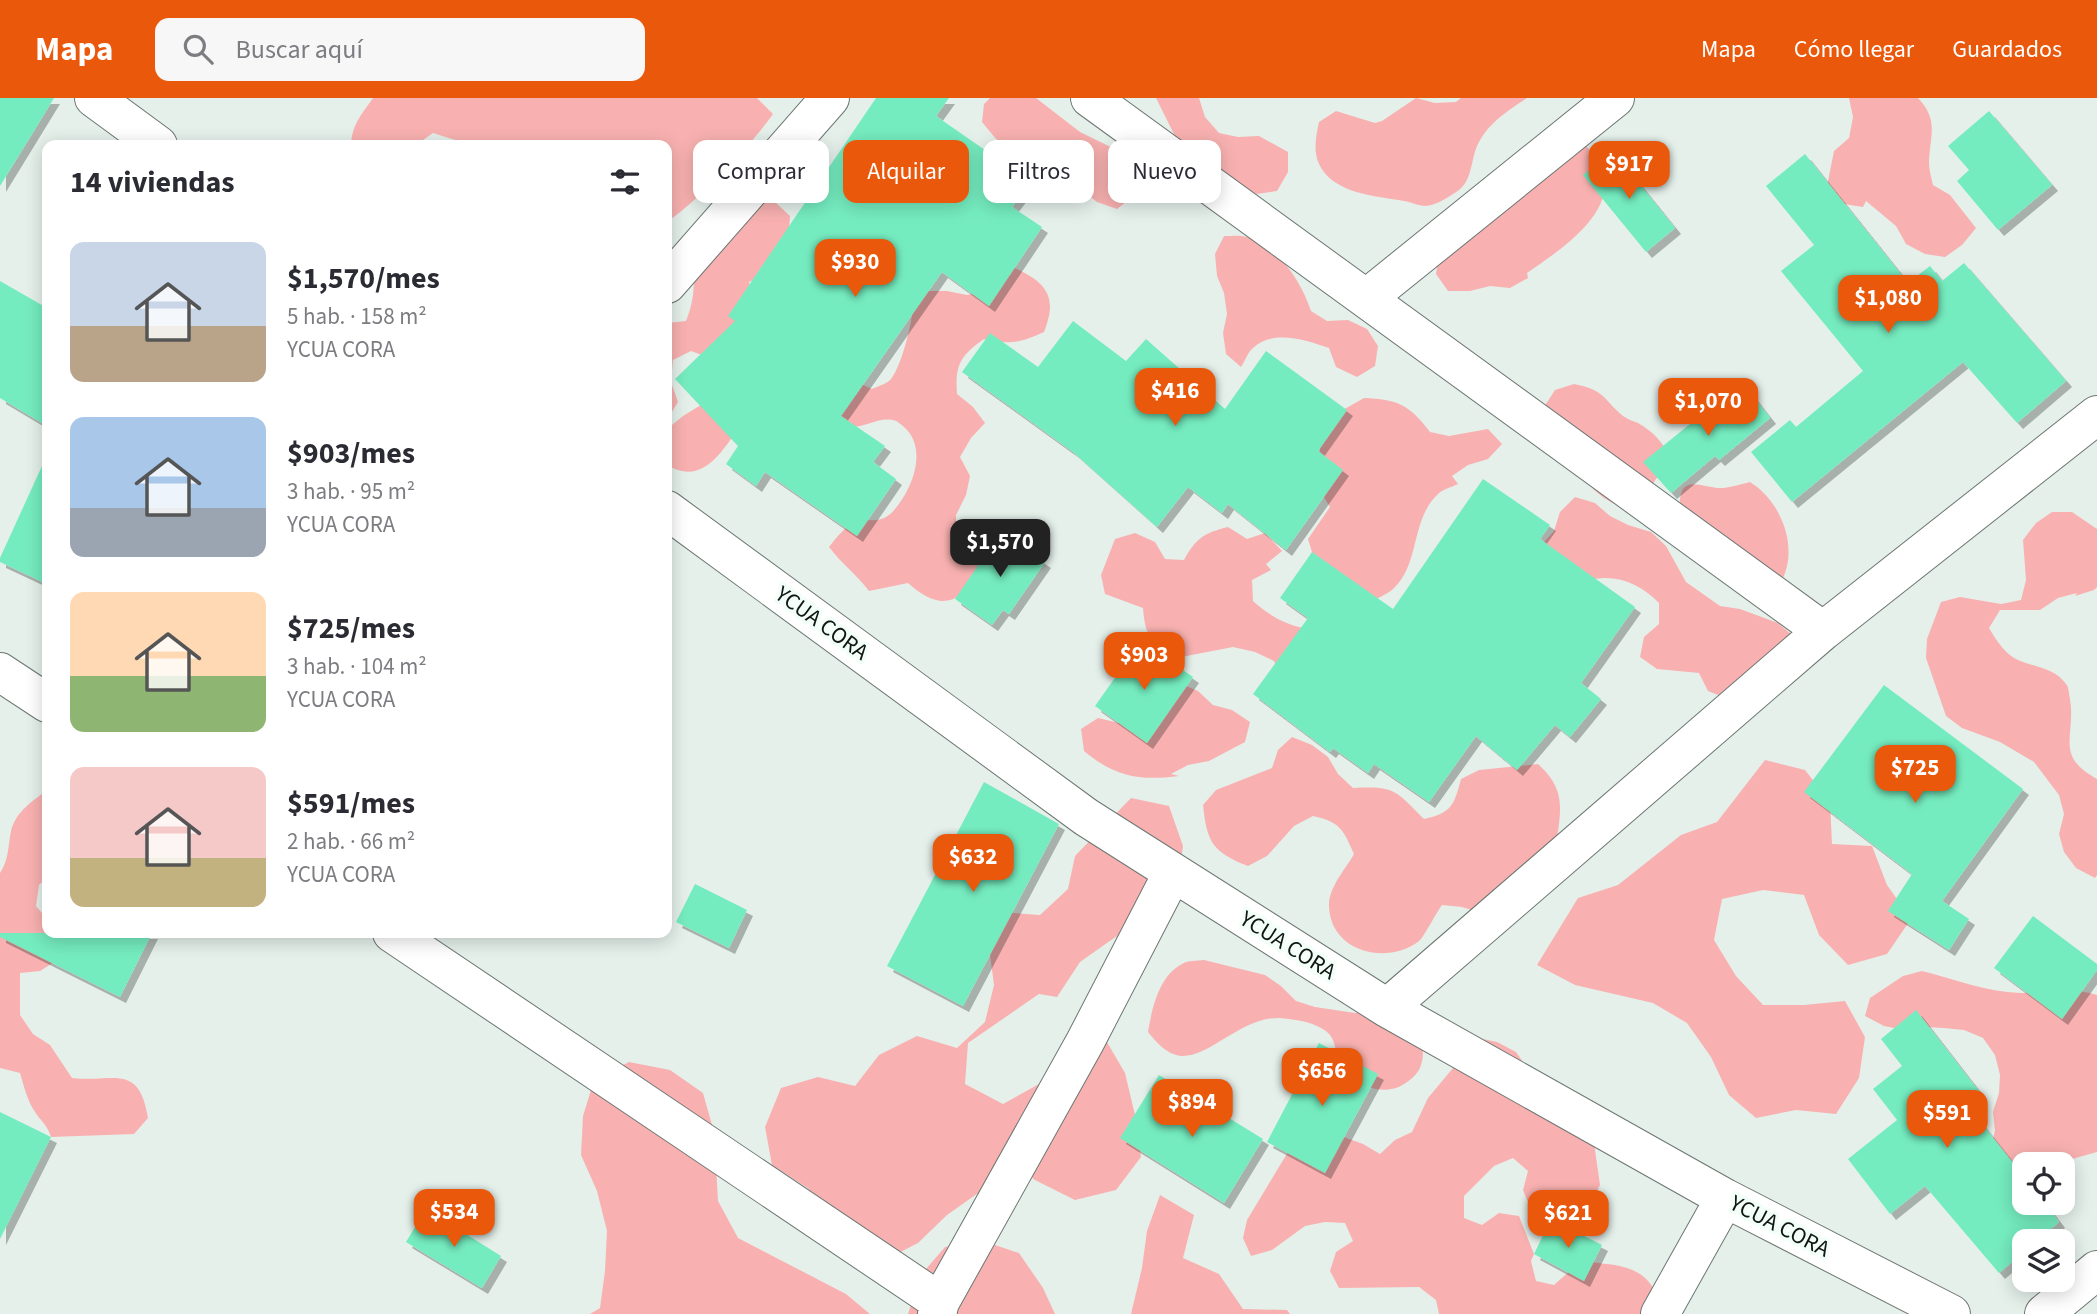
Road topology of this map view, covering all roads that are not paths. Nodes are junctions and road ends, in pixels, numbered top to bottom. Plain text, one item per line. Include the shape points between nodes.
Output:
1 (94, 98) edge
2 (830, 98) edge
3 (1090, 98) edge
4 (1615, 98) edge
5 (151, 140) edge
6 (672, 278) edge
7 (1367, 298) junction
8 (2097, 415) edge
9 (672, 514) edge
10 (1823, 631) junction
11 (0, 672) edge
12 (42, 701) edge
13 (1173, 872) junction
14 (399, 938) edge
15 (1387, 1008) junction
16 (1725, 1198) junction
17 (2097, 1270) edge
18 (939, 1308) edge
19 (1660, 1314) edge
20 (1951, 1314) edge
21 (2044, 1314) edge

1 - 5 street
2 - 6 street
3 - 7 street
4 - 7 street
7 - 10 street
8 - 10 street
9 - 13 street, YCUA CORA via 1086,817
10 - 15 street
11 - 12 street
13 - 15 street, YCUA CORA
13 - 18 street
14 - 18 street
15 - 16 street, YCUA CORA
16 - 19 street
16 - 20 street, YCUA CORA
17 - 21 street

